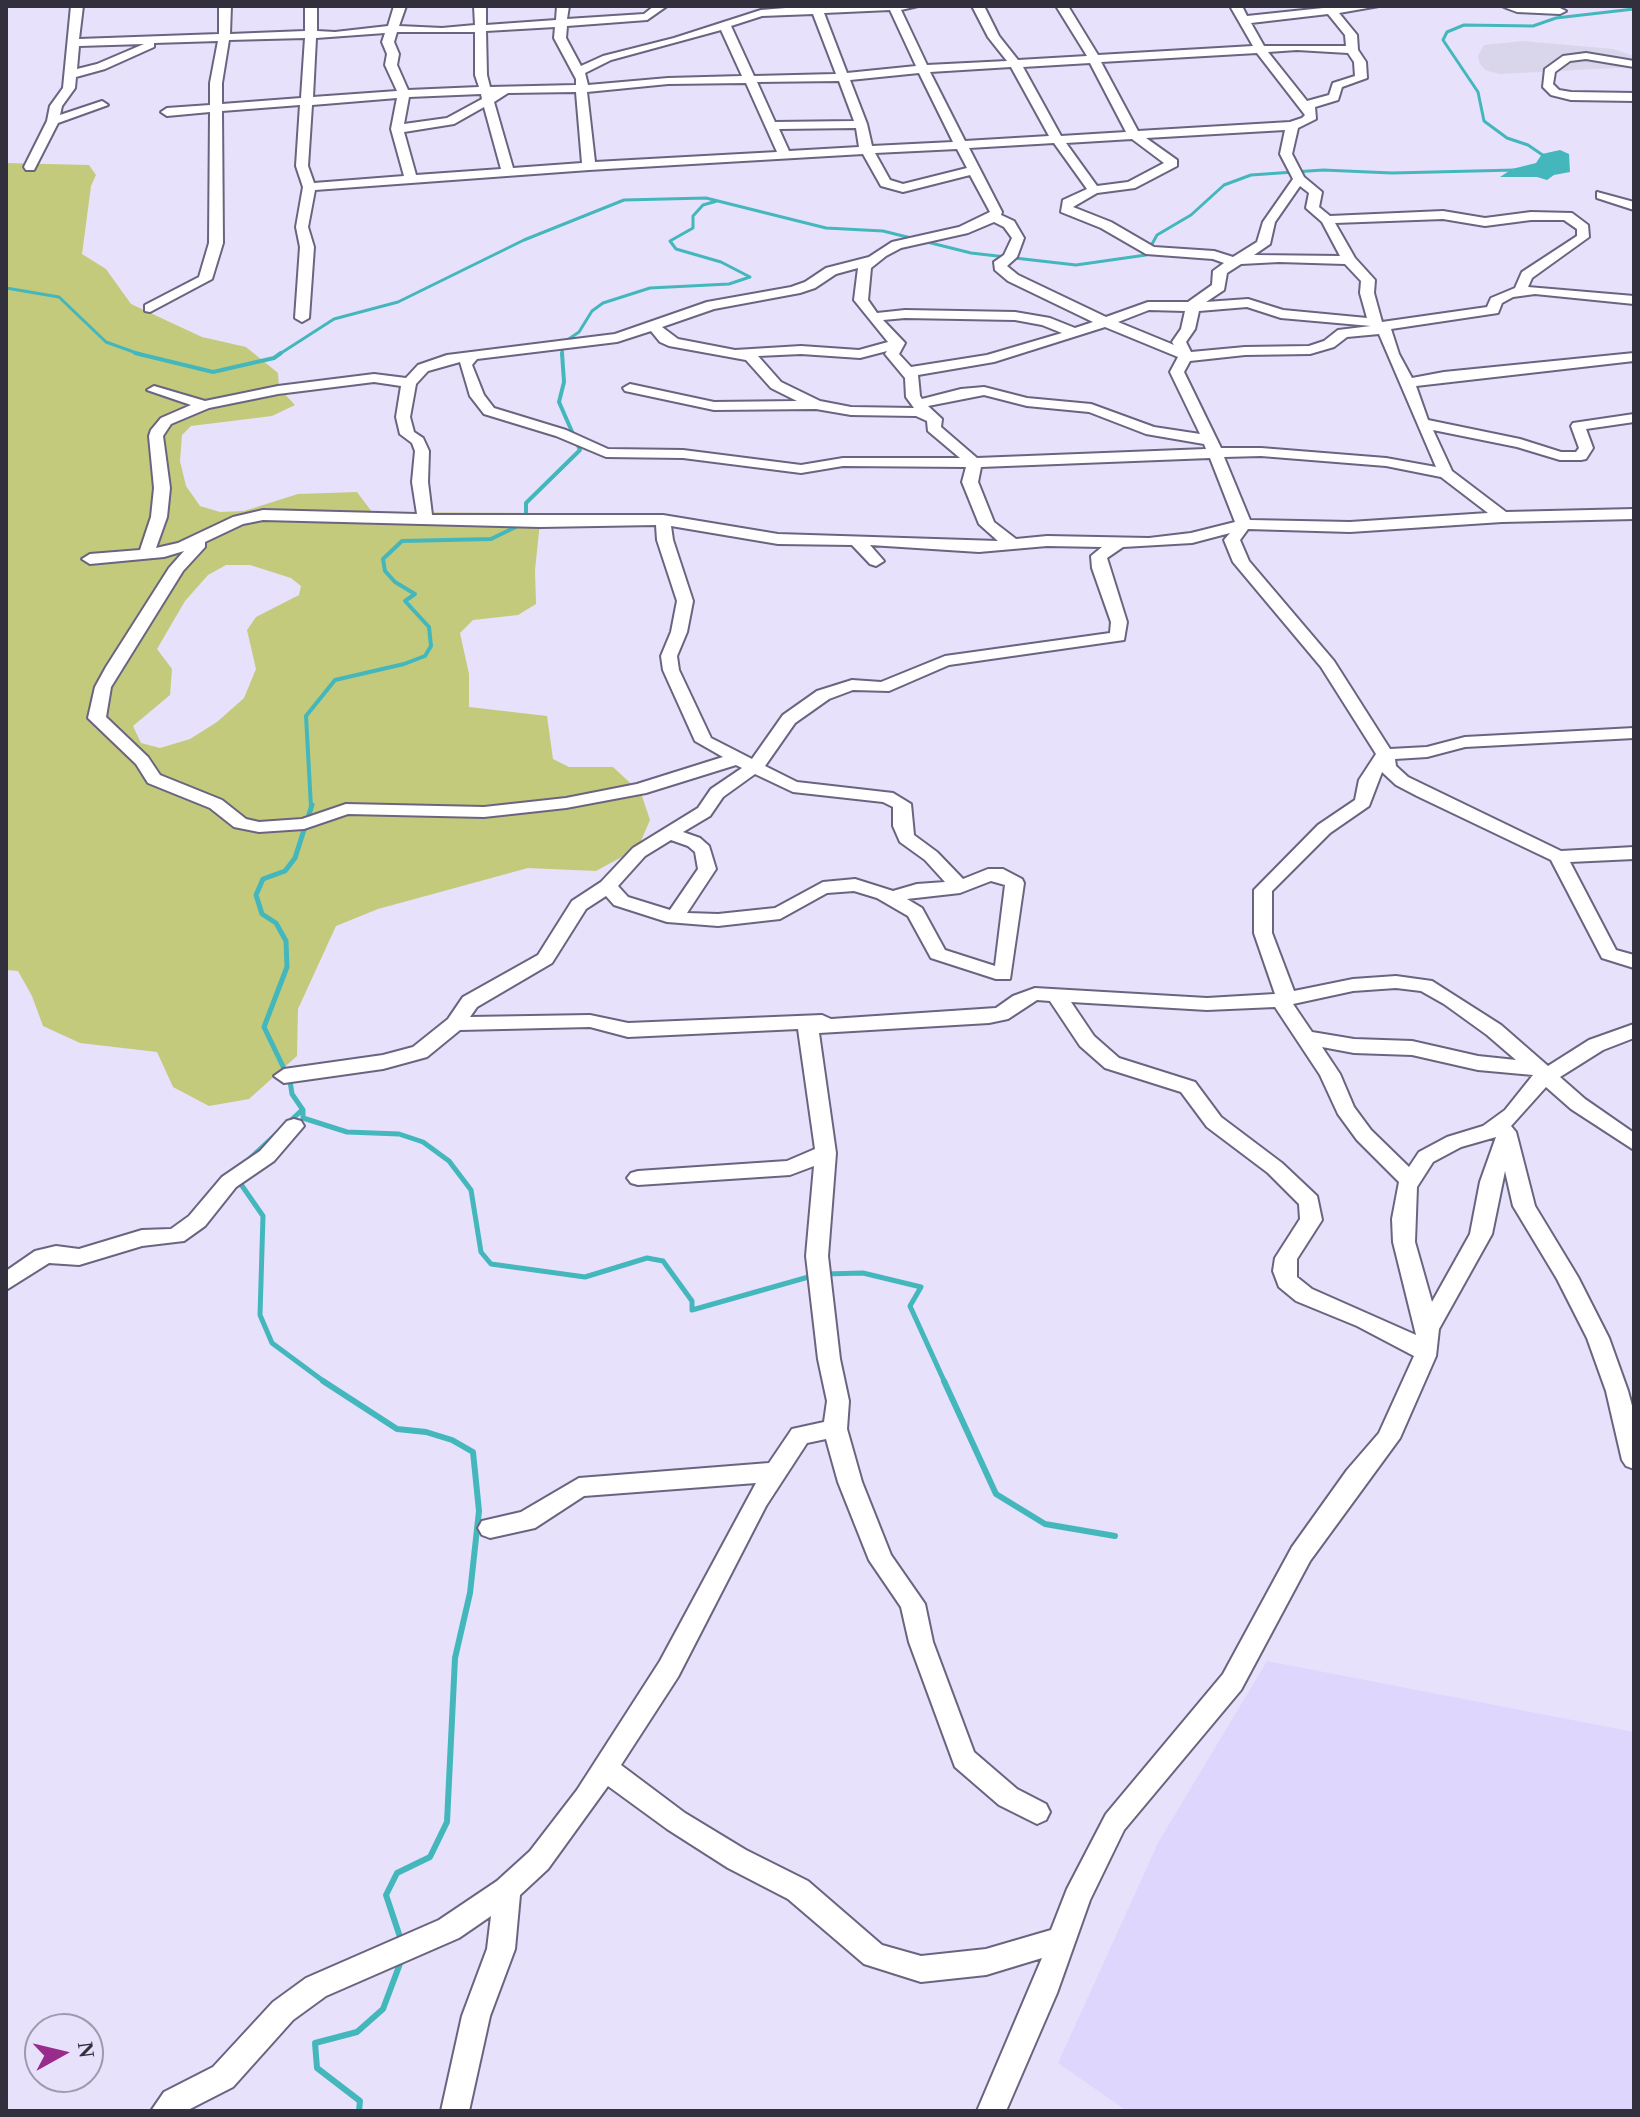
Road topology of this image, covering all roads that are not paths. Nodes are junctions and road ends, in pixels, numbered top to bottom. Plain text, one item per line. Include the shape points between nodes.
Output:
1 (77, 6) edge
2 (225, 6) edge
3 (311, 6) edge
4 (400, 6) edge
5 (480, 6) edge
6 (563, 6) edge
7 (661, 6) edge
8 (736, 6) edge
9 (912, 6) edge
10 (978, 6) edge
11 (1062, 6) edge
12 (1236, 6) edge
13 (1373, 6) edge
14 (1507, 6) edge
15 (895, 7) edge
16 (817, 8) edge
17 (1329, 8) edge
18 (1560, 11) dead end
19 (761, 13) junction
20 (1245, 20) junction
21 (562, 21) junction
22 (724, 23) junction
23 (483, 26) junction
24 (394, 29) junction
25 (311, 34) junction
26 (166, 39) junction
27 (224, 39) junction
28 (71, 43) junction
29 (1260, 49) junction
30 (1352, 50) junction
31 (1092, 61) junction
32 (1634, 64) edge
33 (1016, 65) junction
34 (924, 69) junction
35 (580, 71) junction
36 (72, 74) junction
37 (842, 77) junction
38 (753, 81) junction
39 (582, 89) junction
40 (404, 94) junction
41 (485, 96) junction
42 (1634, 97) edge
43 (306, 102) junction
44 (102, 105) dead end
45 (218, 108) junction
46 (167, 112) dead end
47 (1312, 116) junction
48 (53, 121) junction
49 (861, 124) junction
50 (773, 126) junction
51 (1292, 126) junction
52 (397, 129) junction
53 (1133, 134) junction
54 (1056, 138) junction
55 (961, 143) junction
56 (866, 149) junction
57 (784, 154) junction
58 (589, 166) junction
59 (30, 167) dead end
60 (975, 170) junction
61 (508, 171) junction
62 (411, 179) junction
63 (1299, 179) junction
64 (309, 187) junction
65 (1094, 190) junction
66 (1601, 195) dead end
67 (1634, 206) edge
68 (994, 217) junction
69 (1327, 220) junction
70 (875, 259) junction
71 (1349, 260) junction
72 (1237, 262) junction
73 (1521, 292) junction
74 (1565, 292) junction
75 (1634, 300) edge
76 (1193, 306) junction
77 (150, 308) dead end
78 (1493, 310) junction
79 (875, 317) junction
80 (302, 318) dead end
81 (1108, 322) junction
82 (654, 326) junction
83 (1380, 326) junction
84 (1074, 333) junction
85 (898, 343) junction
86 (739, 353) junction
87 (1186, 356) junction
88 (472, 357) junction
89 (1634, 357) edge
90 (908, 372) junction
91 (409, 383) junction
92 (1408, 383) junction
93 (630, 388) dead end
94 (154, 390) dead end
95 (920, 404) junction
96 (205, 405) junction
97 (816, 405) junction
98 (1634, 418) edge
99 (935, 419) junction
100 (1425, 424) junction
101 (1212, 447) junction
102 (1185, 455) junction
103 (974, 463) junction
104 (1224, 472) junction
105 (1446, 473) junction
106 (1634, 514) edge
107 (425, 517) junction
108 (1502, 517) junction
109 (663, 520) junction
110 (1244, 524) junction
111 (213, 532) junction
112 (856, 540) junction
113 (1012, 544) junction
114 (1117, 544) junction
115 (146, 554) junction
116 (90, 559) dead end
117 (876, 561) dead end
118 (1634, 733) edge
119 (1385, 754) junction
120 (748, 762) junction
121 (667, 833) junction
122 (1634, 853) edge
123 (1558, 857) junction
124 (608, 886) junction
125 (960, 887) junction
126 (891, 898) junction
127 (674, 918) junction
128 (1634, 962) edge
129 (1057, 997) junction
130 (1284, 999) junction
131 (1001, 1014) junction
132 (455, 1024) junction
133 (1634, 1031) edge
134 (1305, 1037) junction
135 (1542, 1072) junction
136 (284, 1076) dead end
137 (1509, 1124) junction
138 (294, 1126) dead end
139 (1634, 1143) edge
140 (826, 1153) junction
141 (638, 1178) dead end
142 (1411, 1181) junction
143 (6, 1282) edge
144 (1427, 1340) junction
145 (835, 1429) junction
146 (1634, 1460) edge
147 (776, 1472) junction
148 (490, 1528) dead end
149 (606, 1769) junction
150 (1037, 1812) dead end
151 (507, 1890) junction
152 (1077, 1898) junction
153 (165, 2111) edge
154 (455, 2111) edge
155 (991, 2111) edge

1 - 28 street
2 - 27 street
3 - 25 street
4 - 24 street
5 - 23 street
6 - 21 street
7 - 21 street via 647,17
8 - 19 street
9 - 15 street
10 - 33 street
11 - 31 street
12 - 20 street
13 - 17 street
14 - 18 street
15 - 16 street
15 - 34 street
16 - 19 street
16 - 37 street
17 - 20 street
17 - 30 street via 1351,35
19 - 22 street
20 - 29 street
21 - 23 street
21 - 35 street via 560,38
22 - 35 street
22 - 38 street
23 - 24 street
23 - 41 street
24 - 25 street
24 - 40 street via 388,42 391,65
25 - 27 street
25 - 43 street
26 - 27 street
26 - 28 street
26 - 36 street
27 - 45 street via 216,83
28 - 36 street
29 - 30 street
29 - 31 street
29 - 47 street
30 - 47 street via 1361,78 1337,85 1334,97 1311,104
31 - 33 street
31 - 53 street
32 - 42 street via 1567,58 1549,71 1547,85 1571,96
33 - 34 street
33 - 54 street
34 - 37 street
34 - 55 street
35 - 39 street
36 - 48 street
37 - 38 street
37 - 49 street
38 - 39 street
38 - 50 street
39 - 41 street via 509,90
39 - 58 street
40 - 41 street
40 - 43 street
40 - 52 street
41 - 52 street via 450,121
41 - 61 street
43 - 45 street
43 - 64 street via 302,166
44 - 48 street
45 - 46 street
45 - 77 street via 218,227 205,279
47 - 51 street
48 - 59 street
49 - 50 street
49 - 56 street
50 - 57 street
51 - 53 street
51 - 63 street via 1286,154
52 - 62 street
53 - 54 street
53 - 65 street via 1173,163 1131,185
54 - 55 street
54 - 65 street
55 - 56 street
55 - 60 street
56 - 57 street
56 - 60 street via 892,187
57 - 58 street
58 - 61 street
60 - 68 street
61 - 62 street
62 - 64 street
63 - 69 street via 1316,192 1312,208
63 - 72 street via 1269,222 1263,244
64 - 80 street via 302,227 307,247
65 - 72 street via 1067,203 1066,209 1151,251 1214,255
66 - 67 street
68 - 70 street via 897,245
68 - 81 street via 1009,224 1018,238 1010,257 1001,262 1005,273
69 - 71 street
69 - 73 street via 1443,215 1485,222 1567,216 1583,228 1583,237 1527,275
70 - 79 street via 865,267 861,300
70 - 82 street via 831,271 795,290 712,305
71 - 72 street
71 - 83 street via 1368,280 1367,293
72 - 76 street via 1220,271 1219,287
73 - 74 street
73 - 78 street via 1496,301
74 - 75 street
74 - 78 street
76 - 81 street via 1148,306
76 - 83 street via 1248,303 1281,314
76 - 87 street via 1179,342
78 - 83 street
79 - 84 street via 1015,316
79 - 85 street
81 - 84 street
81 - 87 street
82 - 86 street via 674,343
82 - 88 street via 617,338
83 - 87 street via 1343,333 1310,350
83 - 92 street
84 - 90 street via 989,359
85 - 86 street via 860,354
85 - 90 street via 892,354
86 - 97 street via 758,363 776,385
87 - 101 street via 1177,372
88 - 91 street via 429,364
88 - 103 street via 465,364 489,411 606,453 683,454 801,469 843,462
89 - 92 street
90 - 95 street via 913,397
91 - 96 street via 354,380
91 - 107 street via 403,417 407,434 422,451
92 - 100 street
93 - 97 street via 714,406
94 - 96 street
95 - 99 street
95 - 101 street via 984,391 1027,402 1091,408
96 - 115 street via 166,421 158,430 162,488
97 - 99 street via 918,412
98 - 100 street via 1578,426 1586,448 1581,456 1560,456
99 - 103 street via 933,428
100 - 105 street
101 - 102 street
101 - 104 street
101 - 105 street via 1386,462
102 - 103 street
102 - 104 street
103 - 113 street via 970,482 987,524
104 - 110 street
105 - 108 street
106 - 108 street
107 - 109 street
107 - 111 street via 263,515
108 - 110 street via 1350,527
109 - 112 street via 778,539
109 - 120 street via 685,601 669,656 671,670 704,741
110 - 114 street via 1192,538
110 - 119 street via 1232,540 1241,562 1328,665
111 - 115 street via 184,546
111 - 120 street via 164,586 103,687 97,718 154,779 216,804 240,823 304,824 346,809 484,812 566,803
112 - 113 street
112 - 117 street
113 - 114 street
114 - 120 street via 1099,556 1119,622 1118,637 945,661 883,687 852,685 823,695 789,719
115 - 116 street
118 - 119 street via 1465,742 1427,752
119 - 123 street via 1388,768 1402,781
119 - 130 street via 1368,780 1363,802 1324,829 1263,890 1263,933
120 - 121 street via 704,812
120 - 125 street via 793,787 887,797 902,804 906,838
121 - 124 street via 639,852
121 - 127 street via 703,850 707,869
122 - 123 street
123 - 128 street via 1609,954
124 - 127 street via 621,901
124 - 132 street via 579,905 545,959 470,1002
125 - 126 street
125 - 126 street via 988,875 1003,875 1015,883 1003,975 938,954 915,912
126 - 127 street via 855,885 823,888 780,913 718,920
129 - 130 street via 1207,1004
129 - 131 street via 1035,994
129 - 144 street via 1087,1041 1112,1063 1188,1087 1214,1122 1309,1201 1311,1220 1286,1258 1287,1281 1304,1295
130 - 134 street
130 - 135 street via 1353,985 1425,985 1494,1030
131 - 132 street via 967,1022 776,1021 628,1030 590,1021
131 - 140 street via 808,1027
132 - 136 street via 420,1052
133 - 135 street
134 - 135 street via 1412,1048
134 - 142 street via 1364,1135
135 - 137 street
135 - 139 street
137 - 142 street via 1426,1157
137 - 144 street via 1481,1234
137 - 146 street via 1524,1206 1598,1338
138 - 143 street via 176,1236 142,1238 79,1257 43,1257
140 - 141 street via 790,1168
140 - 145 street via 817,1256 838,1401
142 - 144 street via 1404,1242
144 - 152 street via 1388,1438 1301,1554 1232,1682 1115,1822
145 - 147 street via 800,1435
145 - 150 street via 881,1560 913,1604 921,1642 964,1759 1008,1797
147 - 148 street via 579,1487 527,1521
147 - 149 street via 669,1669
149 - 151 street via 539,1860
149 - 152 street via 676,1821 798,1890 874,1955 909,1966 986,1962 1061,1940
151 - 153 street via 449,1929 316,1987 283,2011 223,2077
151 - 154 street via 501,1949 476,2016
152 - 155 street via 1043,1993

